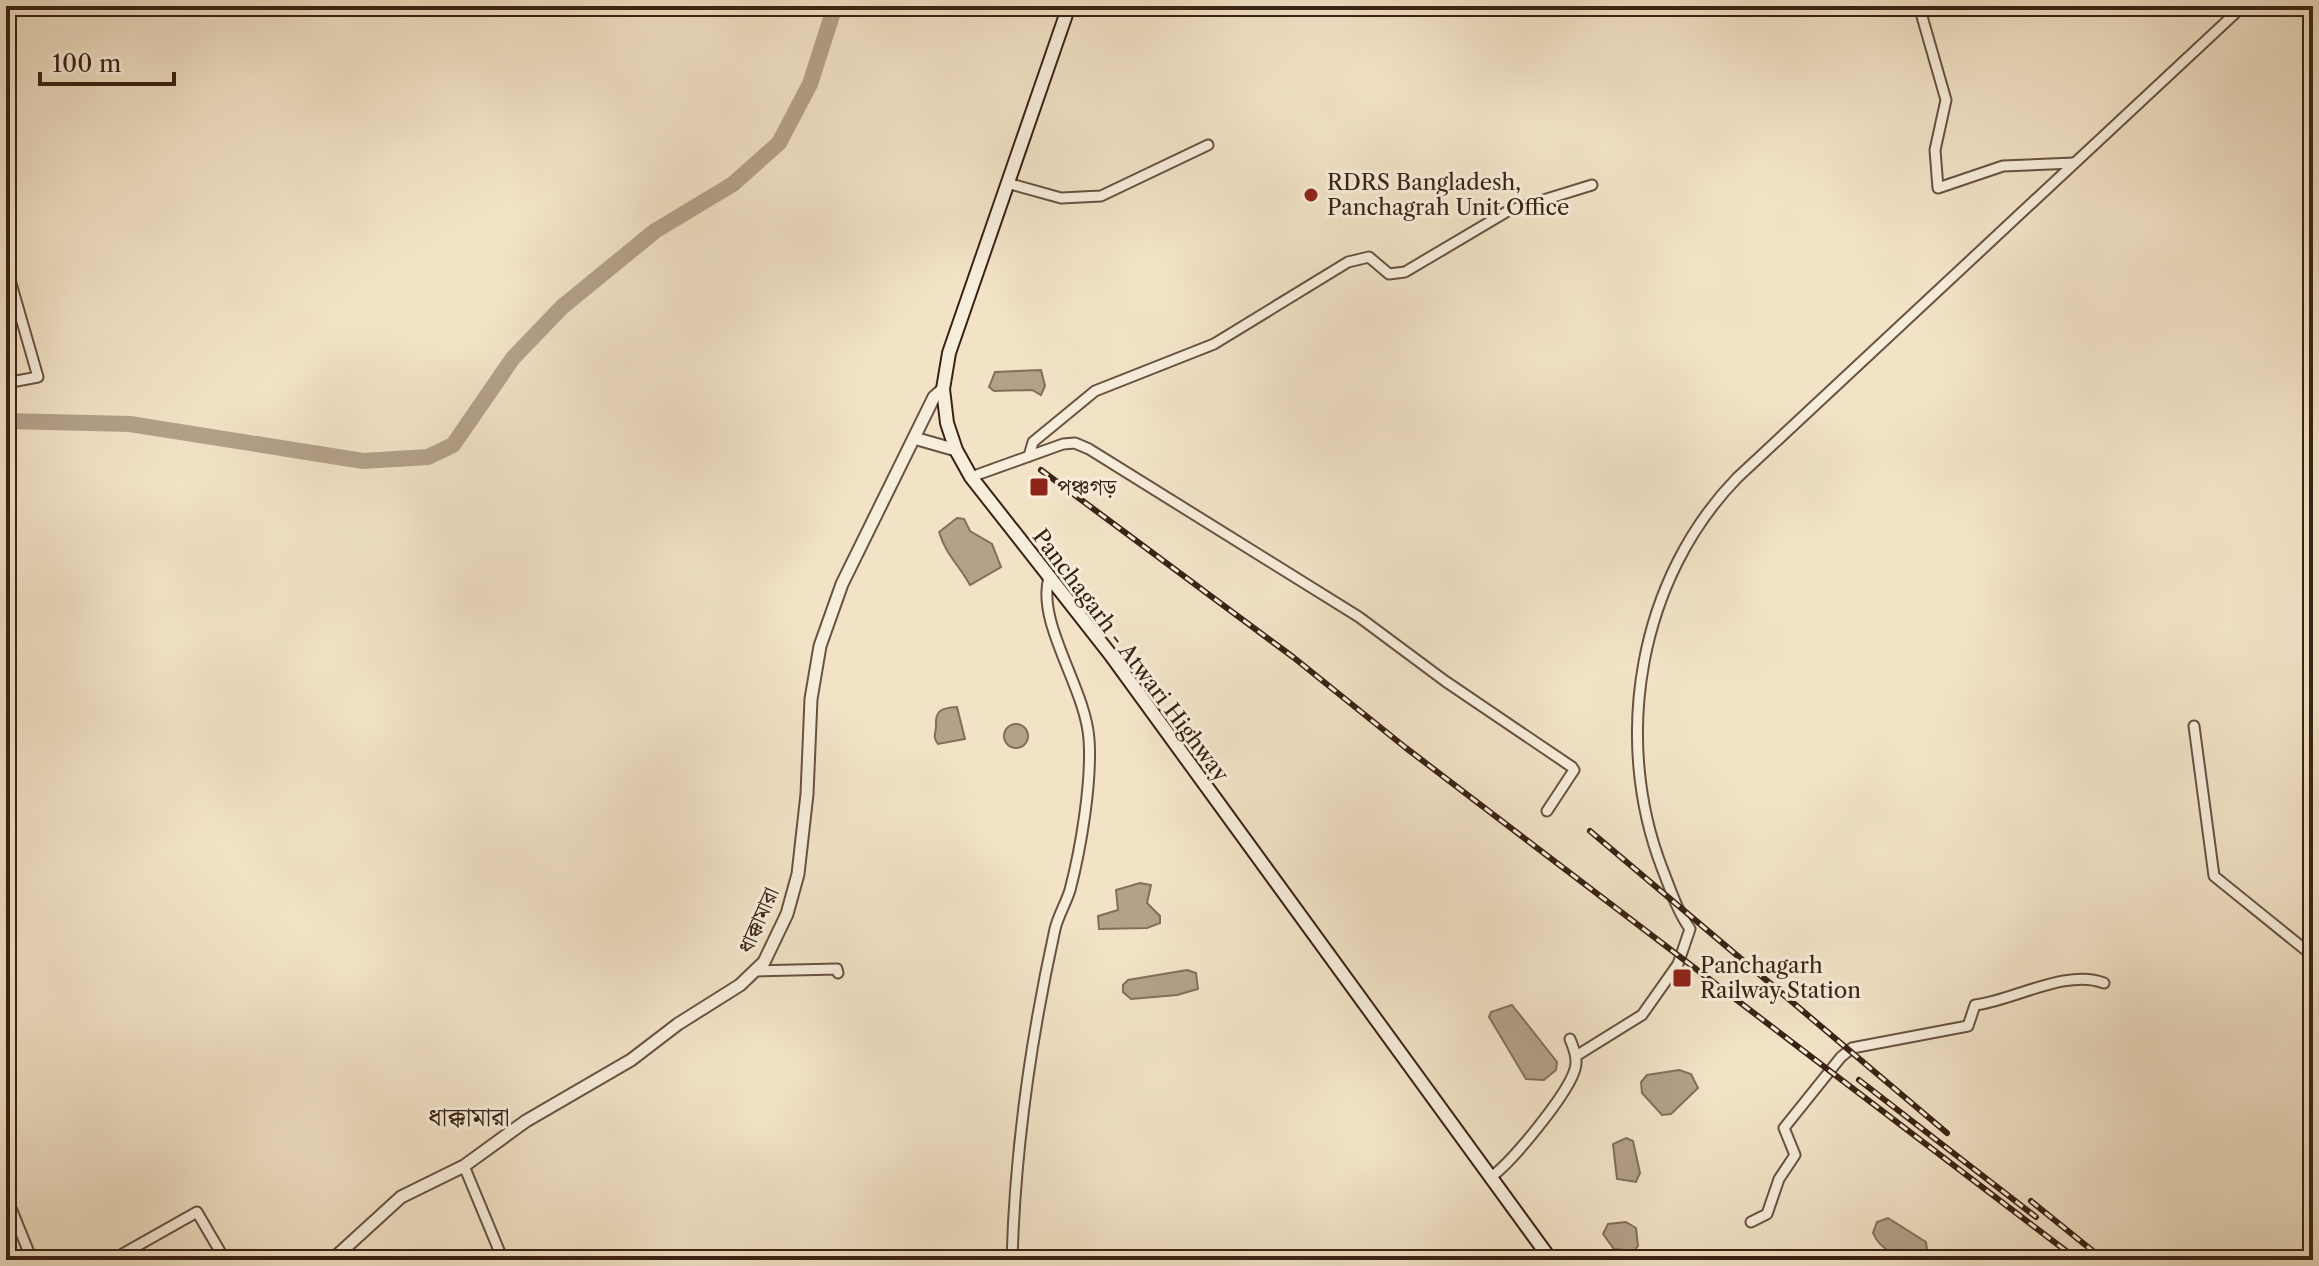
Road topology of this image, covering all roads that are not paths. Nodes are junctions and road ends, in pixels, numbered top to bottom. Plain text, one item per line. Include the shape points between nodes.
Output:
1 (1069, 6) edge
2 (1919, 6) edge
3 (2243, 6) edge
4 (1208, 145) dead end
5 (2074, 163) junction
6 (1007, 183) junction
7 (1592, 185) dead end
8 (6, 266) edge
9 (6, 383) edge
10 (943, 389) junction
11 (914, 438) junction
12 (956, 450) junction
13 (1029, 456) junction
14 (971, 477) junction
15 (1049, 577) junction
16 (2194, 726) dead end
17 (1547, 811) dead end
18 (2313, 956) edge
19 (756, 971) junction
20 (838, 973) dead end
21 (2104, 983) dead end
22 (1570, 1039) dead end
23 (1576, 1056) junction
24 (464, 1166) junction
25 (1491, 1177) junction
26 (6, 1196) edge
27 (1751, 1222) dead end
28 (32, 1260) edge
29 (112, 1260) edge
30 (225, 1260) edge
31 (332, 1260) edge
32 (503, 1260) edge
33 (1012, 1260) edge
34 (1551, 1260) edge

1 - 6 main road, Panchagarh - Atwari Highway
2 - 5 street via 1946,100 1935,150 1938,188 2003,166
3 - 5 street
4 - 6 street via 1101,196 1061,198
5 - 23 street via 1737,478 1692,532 1644,658 1637,736 1648,827 1690,929 1678,964 1642,1015
6 - 10 main road, Panchagarh - Atwari Highway via 956,332
7 - 13 street via 1508,211 1398,274 1389,274 1369,257 1357,258 1214,344 1095,391 1033,442
8 - 9 street via 38,377
10 - 11 street, ধাক্কামারা
10 - 12 main road, Panchagarh - Atwari Highway
11 - 12 street
11 - 19 street, ধাক্কামারা via 842,584 820,646 798,874 778,936
12 - 14 main road, Panchagarh - Atwari Highway
13 - 14 street
13 - 17 street via 1063,444 1080,445 1359,617 1572,767
14 - 15 main road, Panchagarh - Atwari Highway
15 - 25 main road, Panchagarh - Atwari Highway
15 - 33 street via 1046,604 1084,710 1089,773 1022,1112
16 - 18 street via 2214,876
19 - 20 street
19 - 24 street, ধাক্কামারা via 631,1060 526,1121
21 - 27 street via 2091,980 2024,990 2004,1001 1975,1005 1968,1026 1865,1044 1845,1053 1784,1128 1795,1155 1779,1179 1767,1214
22 - 23 street
23 - 25 street via 1568,1085 1510,1162
24 - 31 street, ধাক্কামারা via 401,1197
24 - 32 street
25 - 34 main road, Panchagarh - Atwari Highway
26 - 28 street
29 - 30 street via 197,1212

